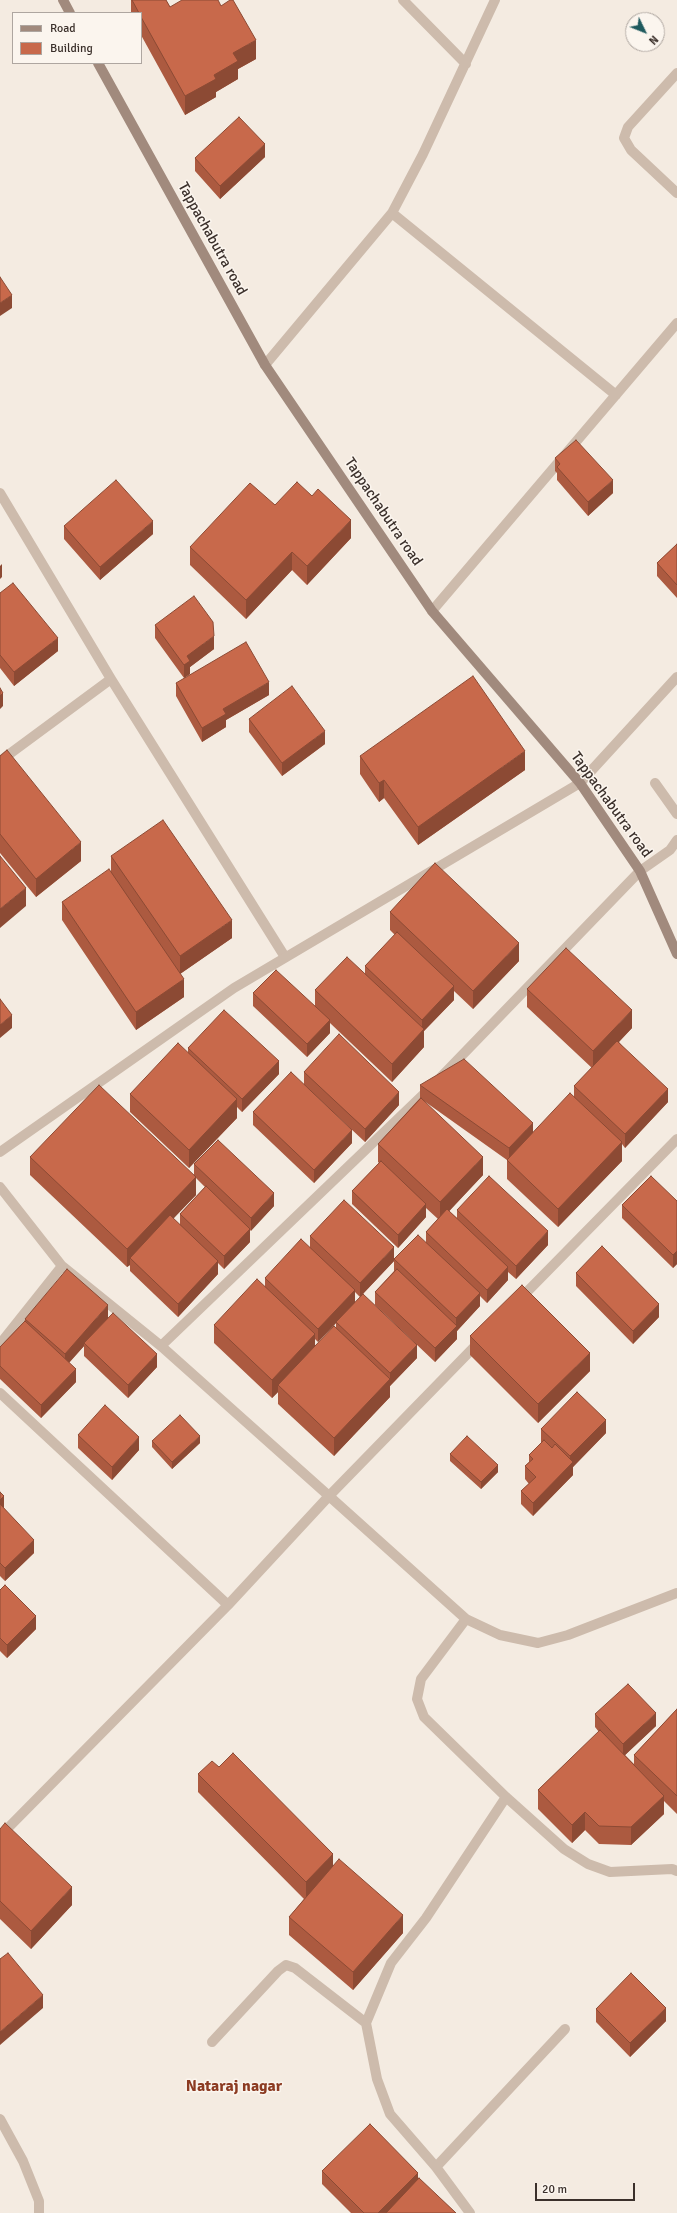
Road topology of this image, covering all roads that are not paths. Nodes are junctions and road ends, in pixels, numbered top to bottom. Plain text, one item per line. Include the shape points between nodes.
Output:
1 (63, 0) edge
2 (403, 0) edge
3 (495, 0) edge
4 (69, 12) edge
5 (99, 64) edge
6 (466, 64) junction
7 (677, 73) edge
8 (677, 193) edge
9 (392, 213) junction
10 (677, 323) edge
11 (265, 365) junction
12 (616, 395) junction
13 (0, 493) edge
14 (432, 611) junction
15 (677, 677) edge
16 (111, 680) junction
17 (0, 761) edge
18 (580, 783) junction
19 (655, 784) dead end
20 (677, 814) edge
21 (677, 840) edge
22 (640, 871) junction
23 (677, 954) edge
24 (285, 957) junction
25 (677, 1139) edge
26 (0, 1152) edge
27 (0, 1187) edge
28 (62, 1266) junction
29 (511, 1308) edge
30 (489, 1331) edge
31 (0, 1344) edge
32 (161, 1346) junction
33 (0, 1393) edge
34 (329, 1496) junction
35 (677, 1593) edge
36 (228, 1605) junction
37 (466, 1619) junction
38 (506, 1797) junction
39 (0, 1836) edge
40 (677, 1871) edge
41 (366, 2023) junction
42 (565, 2028) dead end
43 (212, 2042) dead end
44 (0, 2119) edge
45 (436, 2167) junction
46 (39, 2213) edge
47 (470, 2213) edge

1 - 4 main road
2 - 6 street
3 - 6 street
5 - 11 main road, Tappachabutra road
6 - 9 street
7 - 8 street via 628,127 624,138 631,150
9 - 11 street
9 - 12 street
10 - 12 street
11 - 14 main road, Tappachabutra road
12 - 14 street
13 - 16 street
14 - 18 main road, Tappachabutra road
15 - 18 street
16 - 17 street
16 - 24 street
18 - 22 main road, Tappachabutra road
18 - 24 street
19 - 20 street
21 - 22 street via 670,850
22 - 23 main road, Tappachabutra road
22 - 32 street via 420,1098
24 - 26 street via 234,988
25 - 29 street
27 - 28 street
28 - 31 street
28 - 32 street
30 - 34 street
32 - 34 street
33 - 36 street
34 - 36 street
34 - 37 street
35 - 37 street via 568,1635 538,1643 500,1635
36 - 39 street
37 - 38 street via 421,1679 417,1699 424,1717
38 - 40 street via 564,1849 588,1864 610,1872 672,1869
38 - 41 street via 426,1918 391,1963
41 - 43 street via 296,1968 286,1965
41 - 45 street via 377,2079 390,2114
42 - 45 street
44 - 46 street via 23,2161 39,2201
45 - 47 street

